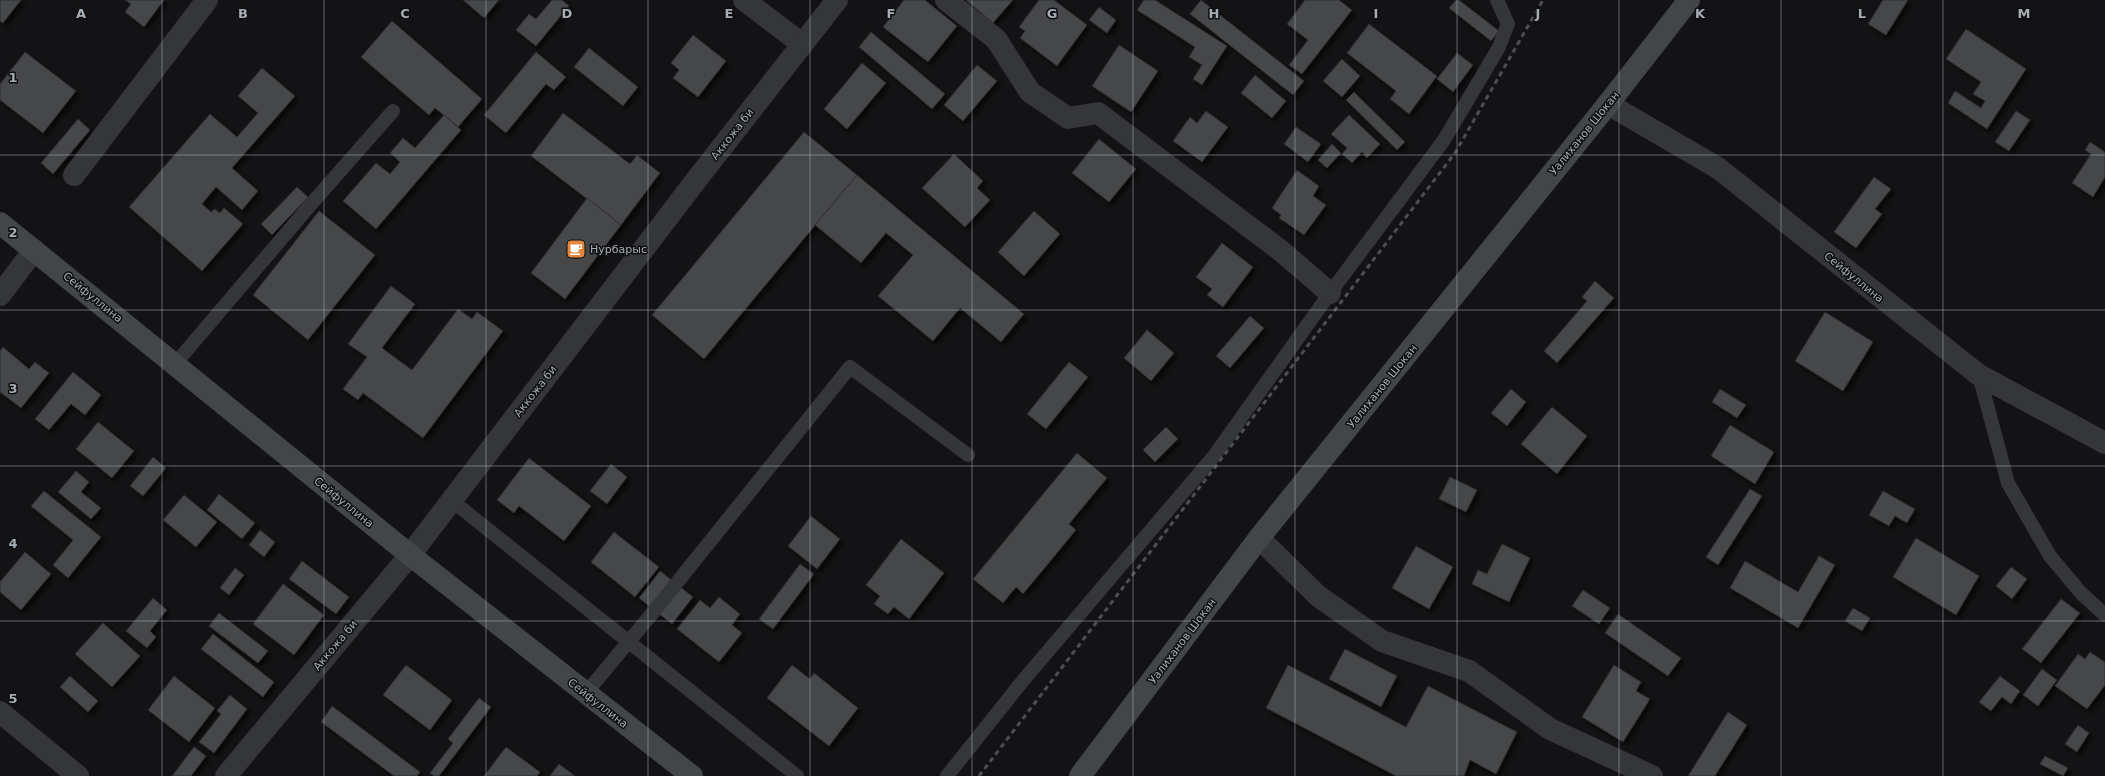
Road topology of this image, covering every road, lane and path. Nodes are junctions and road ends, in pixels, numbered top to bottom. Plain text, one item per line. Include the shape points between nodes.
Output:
1 (207, 0) edge
2 (744, 0) edge
3 (837, 0) edge
4 (946, 0) edge
5 (1497, 0) edge
6 (1689, 0) edge
7 (802, 44) junction
8 (1608, 104) junction
9 (394, 111) dead end
10 (74, 175) dead end
11 (0, 223) edge
12 (34, 250) junction
13 (1330, 294) junction
14 (0, 295) edge
15 (175, 364) junction
16 (1980, 375) junction
17 (2105, 443) edge
18 (968, 455) dead end
19 (451, 500) junction
20 (1259, 538) junction
21 (410, 555) junction
22 (2105, 615) edge
23 (629, 642) junction
24 (586, 693) junction
25 (0, 712) edge
26 (78, 776) edge
27 (226, 776) edge
28 (692, 776) edge
29 (797, 776) edge
30 (947, 776) edge
31 (1080, 776) edge
32 (1652, 776) edge

1 - 10 street
2 - 7 street
3 - 7 street, Аккожа би
4 - 13 street via 996,39 1030,92 1068,118 1098,113 1280,250
5 - 13 lane via 1508,24 1498,49 1444,140
6 - 8 street, Уалиханов Шокан
7 - 19 street, Аккожа би
8 - 16 street, Сейфуллина via 1718,168
8 - 20 street, Уалиханов Шокан
9 - 15 lane
11 - 12 street, Сейфуллина
12 - 14 street
12 - 15 street, Сейфуллина
13 - 30 lane via 1214,456 1021,683
15 - 21 street, Сейфуллина
16 - 17 street, Сейфуллина
16 - 22 lane via 2008,483 2050,556 2081,593
18 - 23 lane via 850,367
19 - 21 street, Аккожа би
19 - 23 lane
20 - 31 street, Уалиханов Шокан
20 - 32 street via 1318,596 1382,641 1469,671 1550,729
21 - 24 street, Сейфуллина
21 - 27 street, Аккожа би
23 - 24 lane
23 - 29 lane
24 - 28 street, Сейфуллина
25 - 26 street

